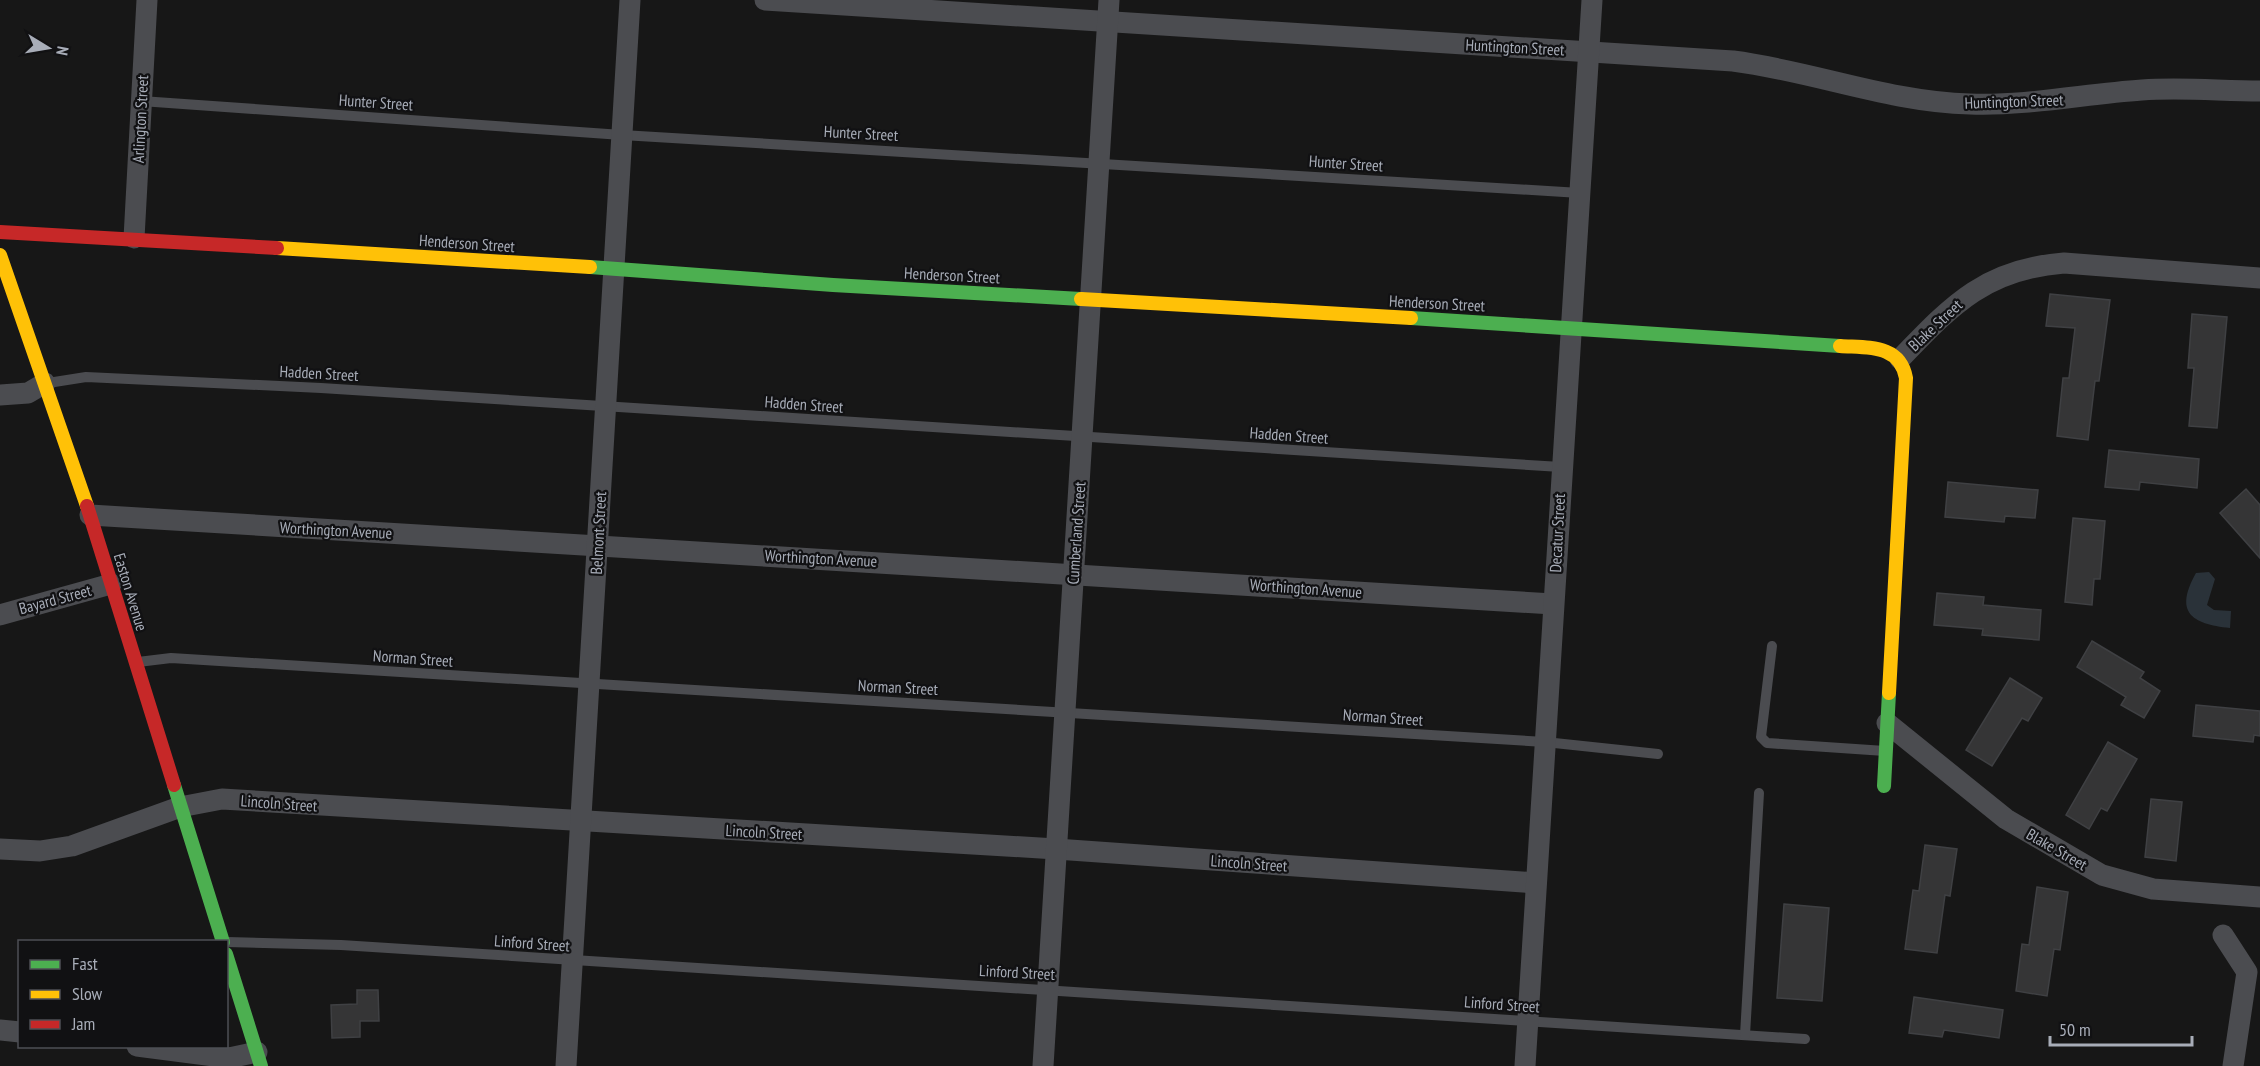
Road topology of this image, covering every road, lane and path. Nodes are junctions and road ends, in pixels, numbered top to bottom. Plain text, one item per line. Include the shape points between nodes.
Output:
1 (147, 0) edge
2 (630, 0) edge
3 (765, 0) edge
4 (1109, 0) edge
5 (1592, 0) edge
6 (1107, 23) junction
7 (1589, 51) junction
8 (2260, 91) edge
9 (141, 101) junction
10 (622, 135) junction
11 (1099, 162) junction
12 (1580, 193) junction
13 (0, 232) edge
14 (134, 238) junction
15 (0, 255) edge
16 (614, 268) junction
17 (2260, 278) edge
18 (1090, 298) junction
19 (1571, 327) junction
20 (1900, 358) junction
21 (45, 383) junction
22 (0, 395) edge
23 (606, 407) junction
24 (1082, 436) junction
25 (1561, 467) junction
26 (90, 516) junction
27 (597, 545) junction
28 (1073, 573) junction
29 (111, 584) junction
30 (1552, 604) junction
31 (0, 615) edge
32 (1772, 646) dead end
33 (135, 663) junction
34 (589, 684) junction
35 (1065, 711) junction
36 (1887, 723) junction
37 (1545, 742) junction
38 (1886, 751) junction
39 (1658, 754) dead end
40 (1884, 786) dead end
41 (1759, 793) dead end
42 (180, 807) junction
43 (581, 822) junction
44 (0, 849) edge
45 (1056, 849) junction
46 (1536, 883) junction
47 (2260, 897) edge
48 (2223, 935) dead end
49 (223, 940) edge
50 (228, 942) edge
51 (228, 960) edge
52 (572, 961) junction
53 (1047, 989) junction
54 (1527, 1021) junction
55 (0, 1030) edge
56 (18, 1032) edge
57 (1745, 1035) junction
58 (1805, 1039) dead end
59 (145, 1048) edge
60 (259, 1059) edge
61 (566, 1066) edge
62 (1042, 1066) edge
63 (1525, 1066) edge
64 (2233, 1066) edge

1 - 9 street, Arlington Street
2 - 10 street, Belmont Street
3 - 6 street, Huntington Street
4 - 6 street, Cumberland Street
5 - 7 street, Decatur Street
6 - 7 street, Huntington Street
6 - 11 street, Cumberland Street
7 - 8 street, Huntington Street via 1781,67 1906,97 1968,104 2063,100 2143,90
7 - 12 street, Decatur Street
9 - 10 lane, Hunter Street
9 - 14 street, Arlington Street
10 - 11 lane, Hunter Street
10 - 16 street, Belmont Street
11 - 12 lane, Hunter Street
11 - 18 street, Cumberland Street
12 - 19 street, Decatur Street
13 - 14 street, Henderson Street
14 - 16 street, Henderson Street
15 - 21 street, Easton Avenue
16 - 18 street, Henderson Street via 833,285
16 - 23 street, Belmont Street
17 - 20 street, Blake Street via 2064,263 2038,265 1970,292 1947,309
18 - 19 street, Henderson Street
18 - 24 street, Cumberland Street
19 - 20 street, Henderson Street via 1886,350
19 - 25 street, Decatur Street
20 - 36 street, Blake Street via 1907,384
21 - 22 street via 28,393
21 - 23 lane, Hadden Street via 86,377
21 - 26 street, Easton Avenue
23 - 24 lane, Hadden Street
23 - 27 street, Belmont Street
24 - 25 lane, Hadden Street
24 - 28 street, Cumberland Street
25 - 30 street, Decatur Street
26 - 27 street, Worthington Avenue
26 - 29 street, Easton Avenue
27 - 28 street, Worthington Avenue
27 - 34 street, Belmont Street
28 - 30 street, Worthington Avenue
28 - 35 street, Cumberland Street
29 - 31 street, Bayard Street
29 - 33 street, Easton Avenue
30 - 37 street, Decatur Street
32 - 38 lane via 1761,737 1767,743
33 - 34 lane, Norman Street via 171,658
33 - 42 street, Easton Avenue
34 - 35 lane, Norman Street
34 - 43 street, Belmont Street
35 - 37 lane, Norman Street
35 - 45 street, Cumberland Street
36 - 38 street, Blake Street
36 - 47 street, Blake Street via 2006,819 2102,875 2153,889
37 - 39 lane, Norman Street
37 - 46 street, Decatur Street
38 - 40 street, Blake Street
41 - 57 lane
42 - 43 street, Lincoln Street via 222,800
42 - 44 street, Lincoln Street via 72,846 40,851
42 - 49 street, Easton Avenue
43 - 45 street, Lincoln Street
43 - 52 street, Belmont Street
45 - 46 street, Lincoln Street
45 - 53 street, Cumberland Street
46 - 54 street, Decatur Street
48 - 64 street via 2247,972
50 - 52 lane, Linford Street via 341,945
51 - 60 street
52 - 53 lane, Linford Street
52 - 61 street, Belmont Street
53 - 54 lane, Linford Street
53 - 62 street, Cumberland Street
54 - 57 lane, Linford Street
54 - 63 street, Decatur Street
55 - 56 street
57 - 58 lane, Linford Street
59 - 60 street

